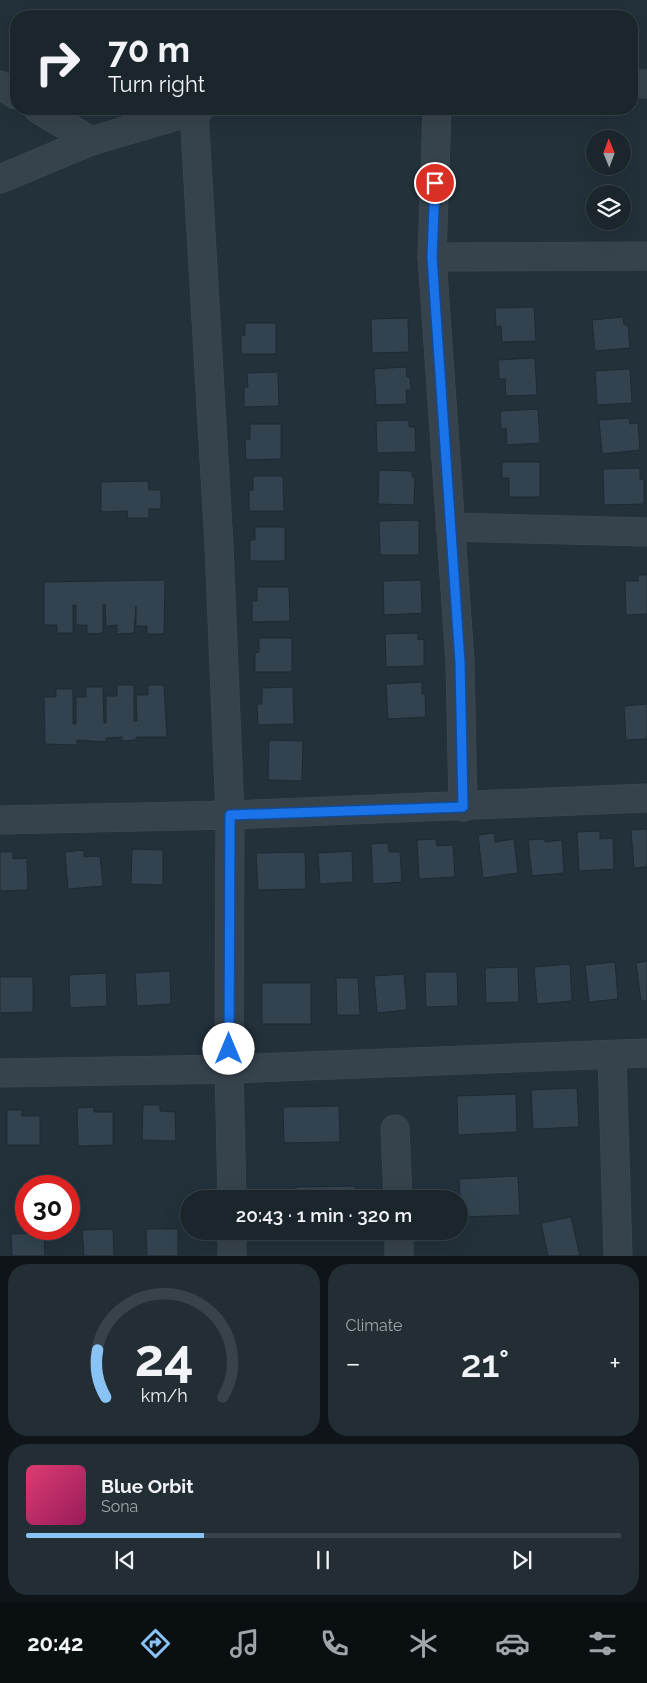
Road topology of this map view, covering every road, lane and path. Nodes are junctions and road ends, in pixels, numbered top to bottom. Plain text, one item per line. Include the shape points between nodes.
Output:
1 (48, 115) edge
2 (180, 115) edge
3 (197, 115) edge
4 (437, 115) edge
5 (91, 141) junction
6 (0, 179) edge
7 (647, 256) edge
8 (432, 257) junction
9 (450, 527) junction
10 (647, 532) edge
11 (647, 798) edge
12 (463, 807) junction
13 (230, 815) junction
14 (0, 820) edge
15 (647, 1054) edge
16 (612, 1055) junction
17 (229, 1069) junction
18 (0, 1073) edge
19 (395, 1129) dead end
20 (232, 1190) edge
21 (398, 1190) edge
22 (232, 1240) edge
23 (399, 1240) edge
24 (232, 1256) edge
25 (399, 1256) edge
26 (618, 1256) edge

1 - 5 street
2 - 5 street
3 - 13 street
4 - 8 street
5 - 6 street
7 - 8 street
8 - 9 street
9 - 10 street
9 - 12 street via 460,662
11 - 12 street
12 - 13 street
13 - 14 street
13 - 17 street
15 - 16 street
16 - 17 street
16 - 26 street
17 - 18 street
17 - 20 street
19 - 21 street
22 - 24 street
23 - 25 street

